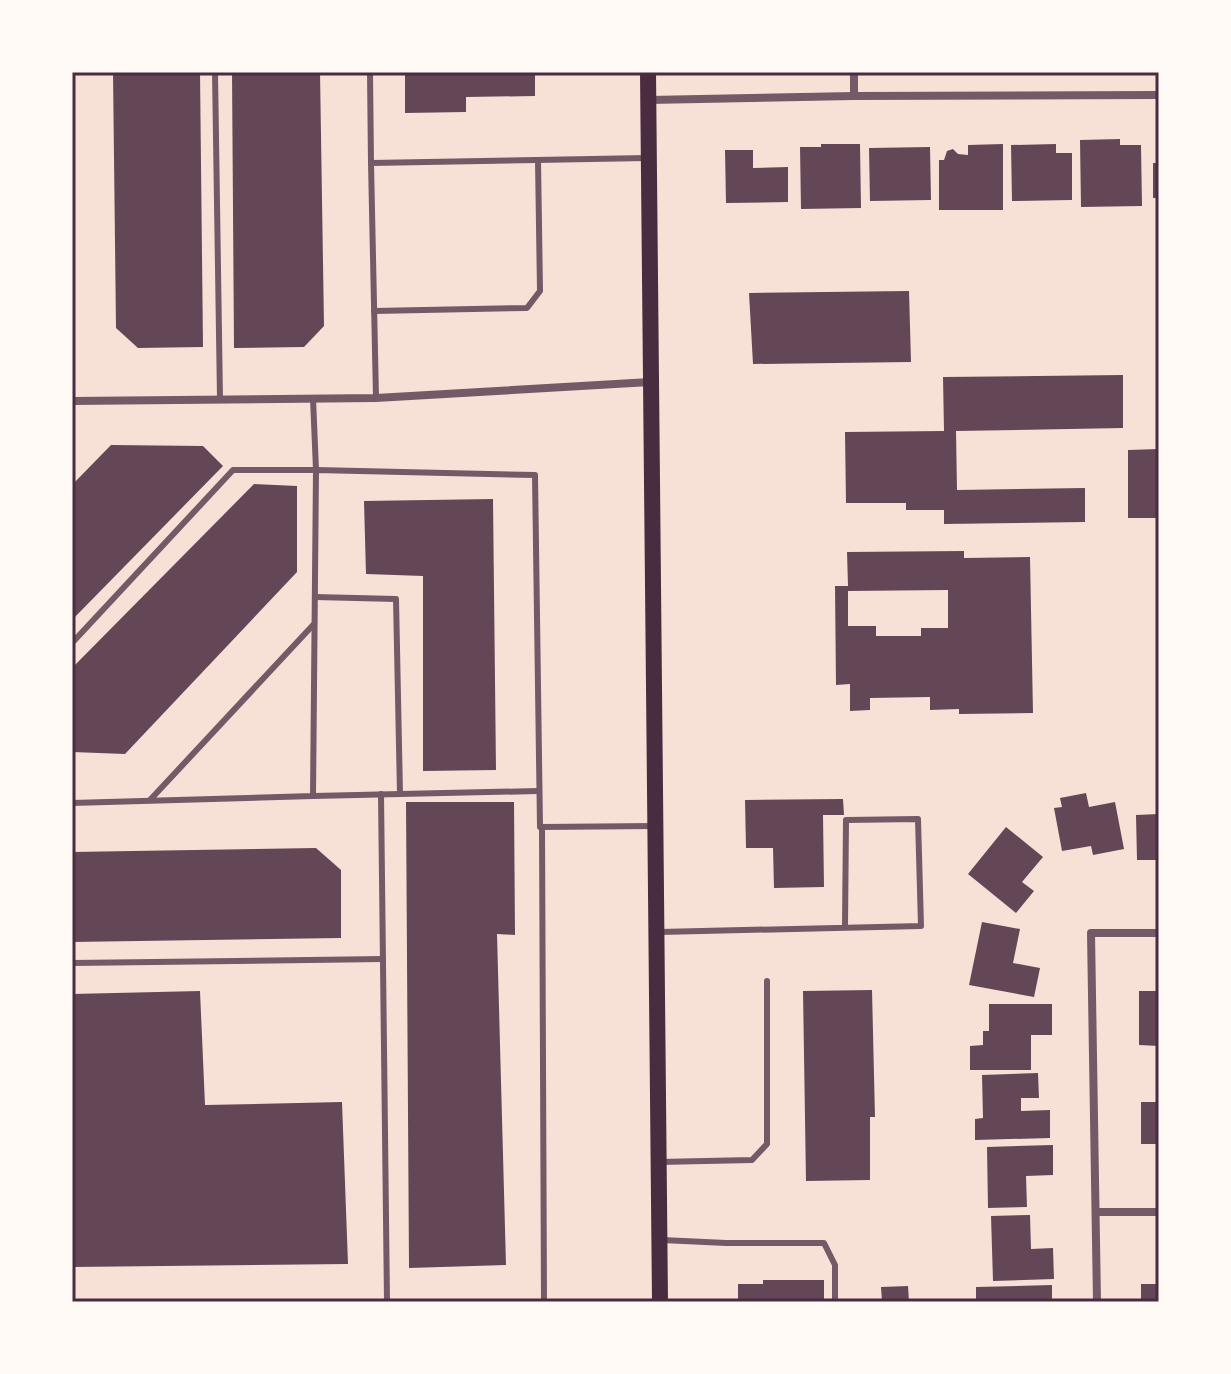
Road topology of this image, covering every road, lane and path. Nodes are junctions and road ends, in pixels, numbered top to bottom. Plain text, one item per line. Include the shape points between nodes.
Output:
1 (215, 72) edge
2 (370, 72) edge
3 (648, 72) edge
4 (854, 72) edge
5 (1159, 95) edge
6 (854, 96) junction
7 (649, 100) junction
8 (650, 158) junction
9 (538, 160) junction
10 (371, 163) junction
11 (374, 311) junction
12 (651, 382) junction
13 (313, 398) junction
14 (376, 398) junction
15 (220, 399) junction
16 (72, 401) edge
17 (316, 470) junction
18 (315, 597) junction
19 (314, 624) junction
20 (72, 643) edge
21 (538, 791) junction
22 (381, 794) junction
23 (400, 794) junction
24 (313, 796) junction
25 (150, 800) junction
26 (72, 803) edge
27 (655, 826) junction
28 (542, 827) junction
29 (845, 926) junction
30 (656, 932) junction
31 (1159, 933) edge
32 (383, 959) junction
33 (72, 963) edge
34 (767, 981) dead end
35 (659, 1162) junction
36 (1096, 1212) junction
37 (1159, 1212) edge
38 (660, 1240) junction
39 (387, 1302) edge
40 (544, 1302) edge
41 (660, 1302) edge
42 (835, 1302) edge
43 (1097, 1302) edge

1 - 15 lane
2 - 10 lane
3 - 7 main road
4 - 6 street
5 - 6 street
6 - 7 street
7 - 8 main road
8 - 9 lane
8 - 12 main road
9 - 10 lane
9 - 11 lane via 540,291 527,308
10 - 11 lane
11 - 14 lane
12 - 14 street
12 - 27 main road
13 - 14 street
13 - 15 street
13 - 17 lane
15 - 16 street
17 - 18 lane
17 - 20 lane via 233,470
17 - 21 lane via 535,475
18 - 19 lane
18 - 23 lane via 396,599
19 - 24 lane
19 - 25 lane
21 - 23 lane
21 - 28 lane
22 - 23 lane
22 - 24 lane
22 - 32 lane
24 - 25 lane
25 - 26 lane
27 - 28 lane
27 - 30 main road
28 - 40 lane
29 - 29 lane via 921,926 918,819 846,820
29 - 30 lane
30 - 35 main road
31 - 36 street via 1091,933
32 - 33 lane
32 - 39 lane
34 - 35 lane via 767,1144 752,1160
35 - 38 main road
36 - 37 street
36 - 43 street
38 - 41 main road
38 - 42 lane via 824,1243 835,1265

